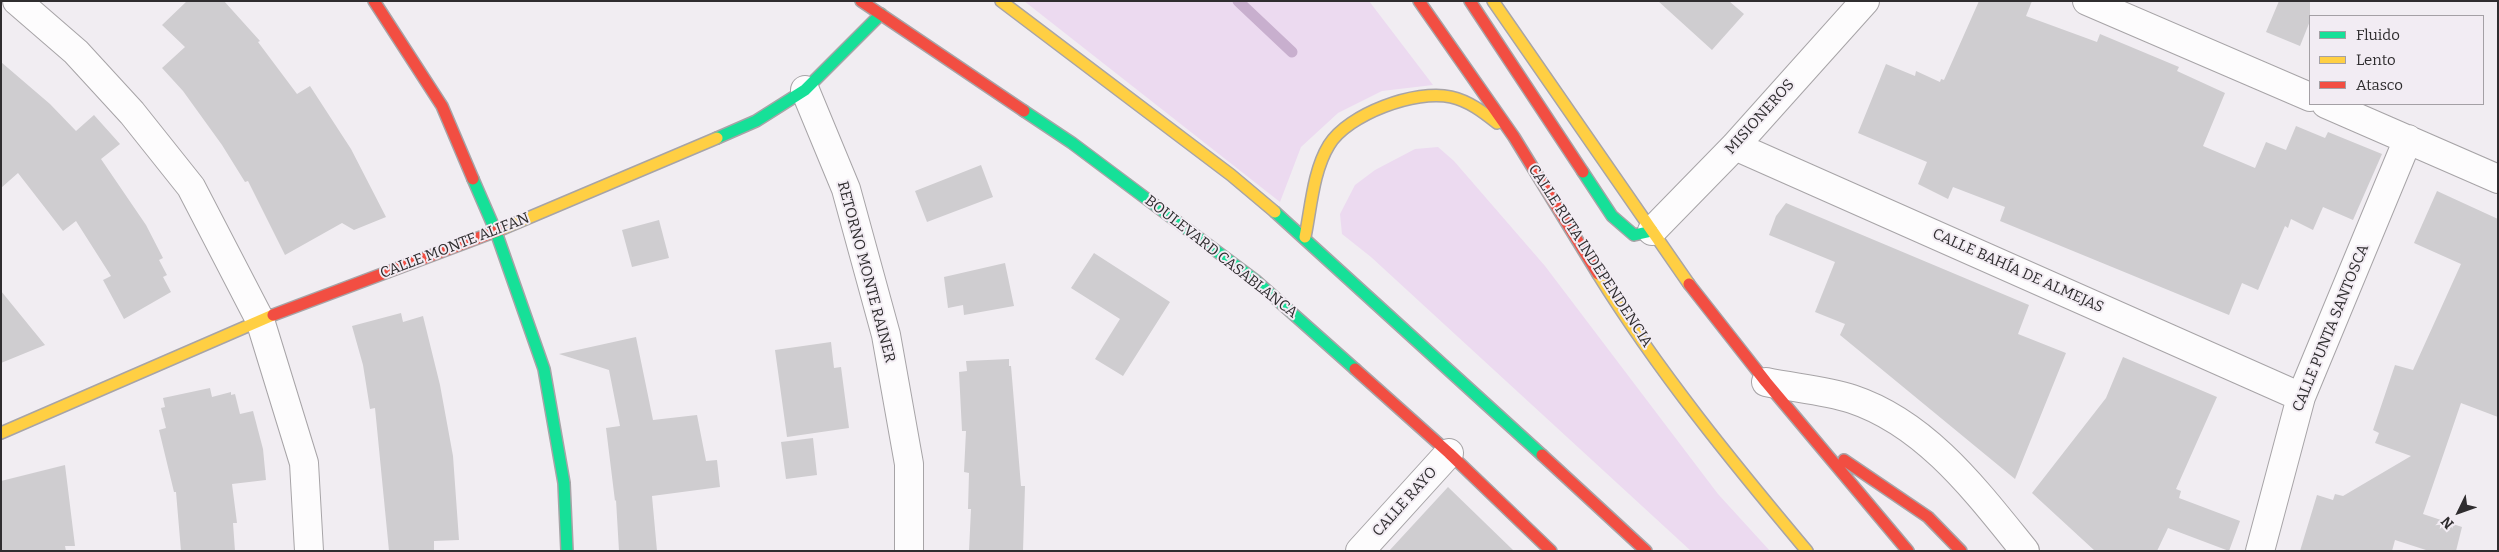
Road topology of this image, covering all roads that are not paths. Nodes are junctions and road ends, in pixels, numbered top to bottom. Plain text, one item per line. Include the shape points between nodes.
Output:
1 (17, 1) edge
2 (374, 1) edge
3 (861, 1) edge
4 (1001, 1) edge
5 (1419, 1) edge
6 (1470, 1) edge
7 (1494, 1) edge
8 (1865, 1) edge
9 (2087, 1) edge
10 (881, 14) junction
11 (805, 90) junction
12 (2309, 97) edge
13 (2328, 105) edge
14 (1514, 137) junction
15 (2408, 139) junction
16 (1734, 146) junction
17 (2498, 179) edge
18 (1652, 231) junction
19 (496, 232) junction
20 (1305, 238) junction
21 (260, 320) junction
22 (1766, 382) junction
23 (2301, 397) junction
24 (1, 433) edge
25 (1818, 442) junction
26 (1449, 453) junction
27 (309, 551) edge
28 (567, 551) edge
29 (909, 551) edge
30 (1360, 551) edge
31 (1551, 551) edge
32 (1646, 551) edge
33 (1807, 551) edge
34 (1908, 551) edge
35 (1961, 551) edge
36 (2025, 551) edge
37 (2260, 551) edge

1 - 21 street via 76,52 132,113 191,187
2 - 19 main road via 442,106
3 - 10 main road, BOULEVARD CASABLANCA
4 - 20 main road via 1230,174
5 - 14 main road, CALLE RUTA INDEPENDENCIA
6 - 18 main road via 1612,216 1634,235
7 - 18 main road
8 - 16 street, MISIONEROS
9 - 12 street
10 - 11 main road, CALLE MONTE ALIFAN
10 - 26 main road, BOULEVARD CASABLANCA via 1072,144 1255,280
11 - 19 main road, CALLE MONTE ALIFAN via 756,121
11 - 29 street, RETORNO MONTE RAINER via 846,189 886,335 908,464
13 - 15 street
14 - 20 main road via 1475,106 1444,96 1411,99 1378,108 1332,140 1318,174
14 - 33 main road, CALLE RUTA INDEPENDENCIA via 1622,313 1743,474
15 - 17 street
15 - 23 street, CALLE PUNTA SANTOSCA
16 - 18 street, MISIONEROS
16 - 23 street, CALLE BAHÍA DE ALMEJAS
18 - 22 main road
19 - 21 main road, CALLE MONTE ALIFAN
19 - 28 main road via 544,369 564,482
20 - 32 main road
21 - 24 main road, CALLE MONTE ALIFAN
21 - 27 street via 304,463
22 - 25 main road
22 - 36 street via 1850,398 1880,410 1908,427 1966,479
23 - 37 street, CALLE PUNTA SANTOSCA
25 - 34 main road
25 - 35 main road via 1928,517
26 - 30 street, CALLE RAYO
26 - 31 main road, BOULEVARD CASABLANCA

